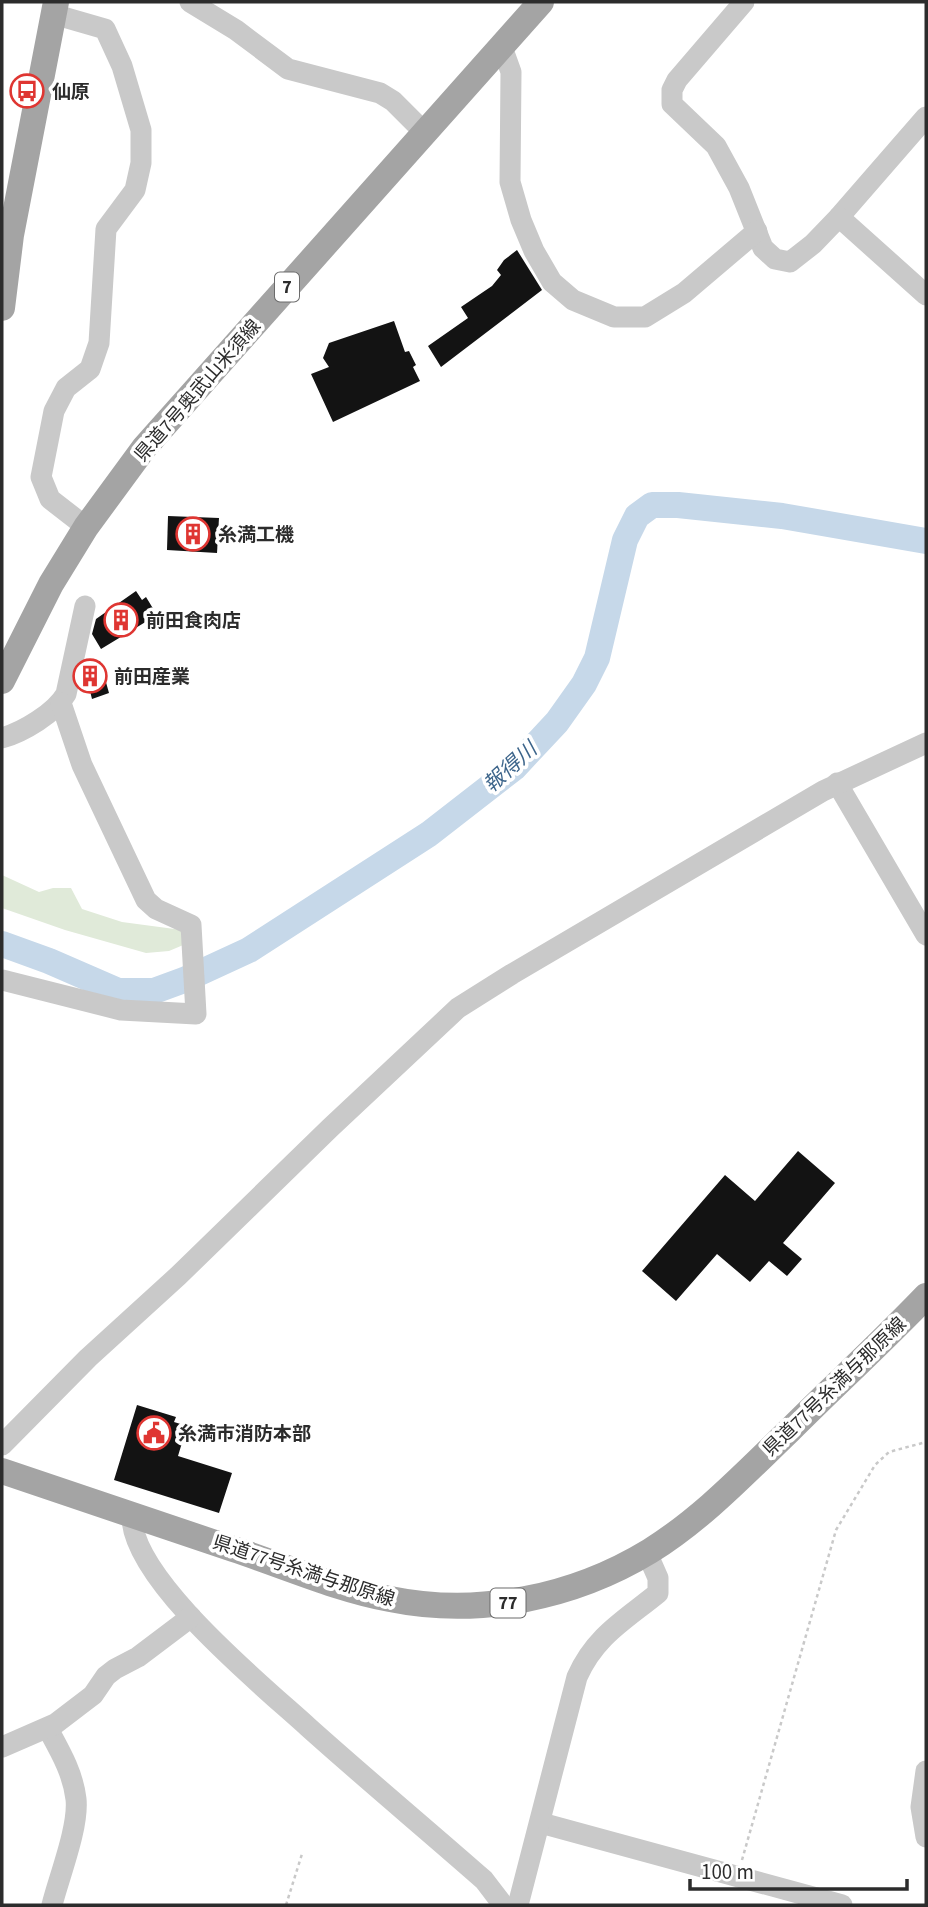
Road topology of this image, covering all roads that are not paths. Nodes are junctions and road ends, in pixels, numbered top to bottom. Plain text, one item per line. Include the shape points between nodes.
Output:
1 (190, 2) edge
2 (541, 2) edge
3 (744, 2) edge
4 (55, 8) edge
5 (502, 47) junction
6 (926, 117) edge
7 (425, 133) junction
8 (839, 217) junction
9 (757, 230) junction
10 (926, 295) edge
11 (2, 308) edge
12 (86, 527) junction
13 (85, 606) dead end
14 (2, 681) edge
15 (61, 703) junction
16 (2, 738) edge
17 (926, 743) edge
18 (837, 783) junction
19 (926, 934) edge
20 (2, 979) edge
21 (926, 1296) edge
22 (2, 1445) edge
23 (2, 1471) edge
24 (131, 1515) junction
25 (647, 1553) junction
26 (191, 1617) junction
27 (48, 1728) junction
28 (2, 1747) edge
29 (926, 1771) edge
30 (541, 1823) junction
31 (926, 1837) edge
32 (52, 1905) edge
33 (503, 1905) edge
34 (518, 1905) edge
35 (842, 1905) edge

1 - 7 street via 288,69 380,93
2 - 5 main road, 県道7号奥武山米須線 / 7
3 - 9 street via 677,80 672,104 716,146
4 - 11 main road via 11,235
4 - 12 street via 105,29 122,66 141,130 135,190 106,229 99,343 90,369 66,388 54,411 41,477 50,499
5 - 7 main road, 県道7号奥武山米須線 / 7
5 - 9 street via 511,72 510,182 534,251 552,282 573,300 614,317 645,317 684,293
6 - 8 street
7 - 12 main road, 県道7号奥武山米須線 / 7 via 145,448
8 - 9 street via 790,262 775,259 763,248
8 - 10 street
12 - 14 main road, 県道7号奥武山米須線 / 7
13 - 15 street
15 - 16 street
15 - 20 street via 82,765 146,900 191,925 196,1014 121,1010
17 - 18 street
18 - 19 street
18 - 22 street via 458,1008
21 - 25 main road, 県道77号糸満与那原線 / 77 via 712,1505
23 - 24 main road, 県道77号糸満与那原線 / 77
24 - 25 main road, 県道77号糸満与那原線 / 77 via 366,1593 428,1605 485,1606 537,1597 590,1580
24 - 26 street via 140,1549
25 - 30 street via 659,1578 658,1593 594,1647 584,1661
26 - 27 street via 115,1669 93,1695
26 - 33 street via 272,1696 484,1880
27 - 28 street
27 - 32 street via 69,1771 76,1801
29 - 31 street via 921,1807
30 - 34 street
30 - 35 street

